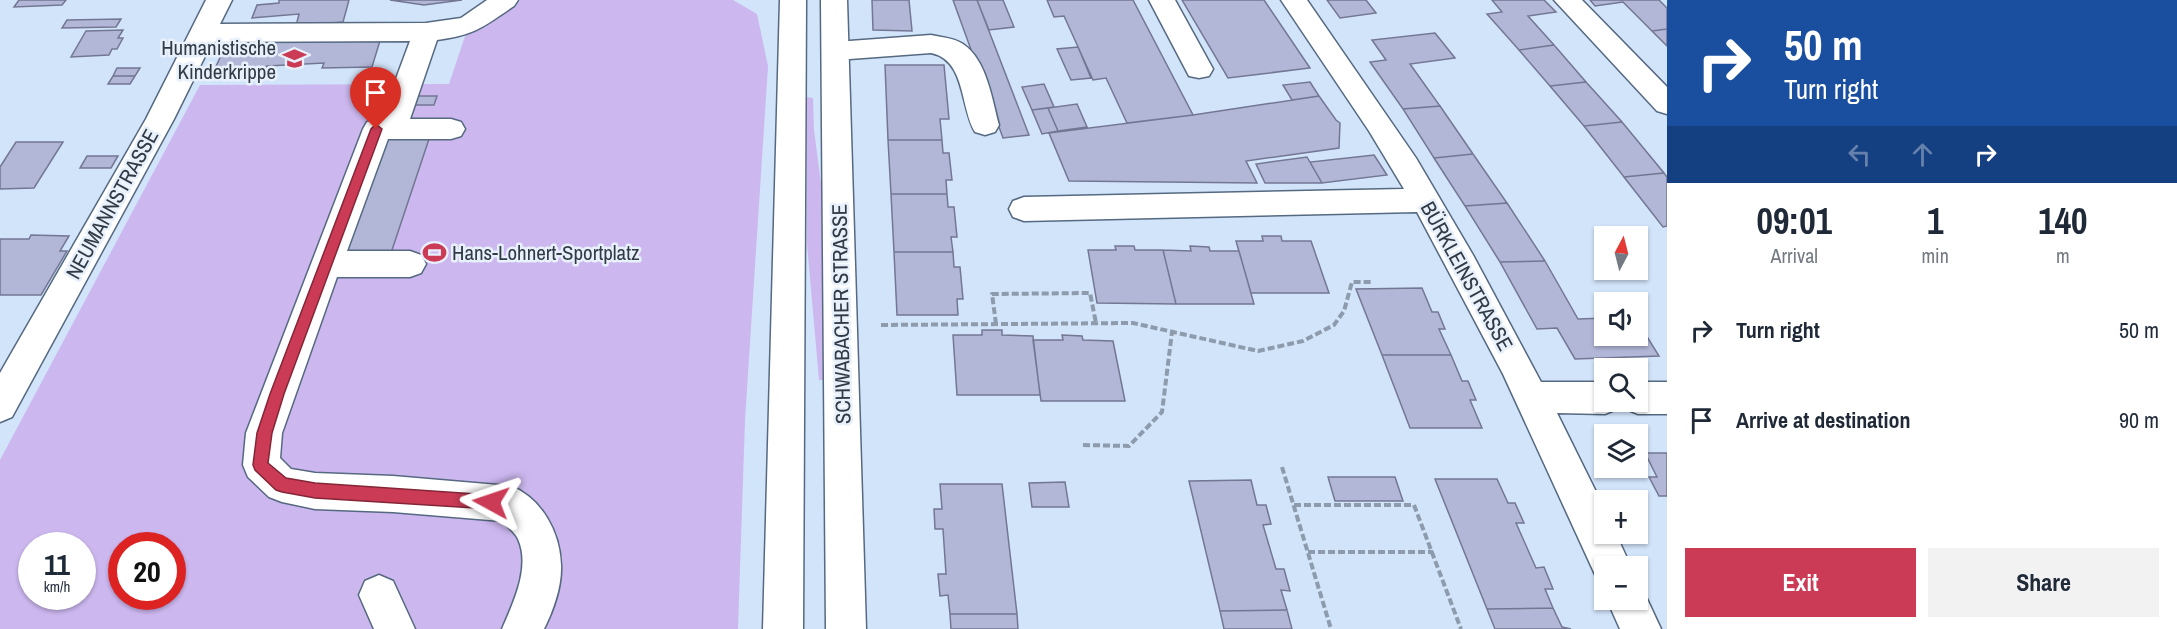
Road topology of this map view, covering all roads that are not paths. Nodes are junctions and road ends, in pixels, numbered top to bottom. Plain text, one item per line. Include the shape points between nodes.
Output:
1 (219, 0) edge
2 (505, 0) edge
3 (793, 0) edge
4 (834, 0) edge
5 (1162, 0) edge
6 (1294, 0) edge
7 (1567, 0) edge
8 (426, 32) junction
9 (203, 33) junction
10 (836, 51) junction
11 (1199, 69) dead end
12 (1667, 104) edge
13 (985, 125) dead end
14 (392, 129) junction
15 (450, 129) dead end
16 (1426, 200) junction
17 (1024, 209) dead end
18 (326, 264) junction
19 (410, 264) dead end
20 (1533, 398) junction
21 (1594, 398) edge
22 (1648, 398) edge
23 (1667, 398) edge
24 (0, 406) edge
25 (1607, 556) edge
26 (1632, 610) edge
27 (522, 629) edge
28 (783, 629) edge
29 (846, 629) edge
30 (1641, 629) edge

1 - 9 street, NEUMANNSTRASSE
2 - 8 street via 470,24
3 - 28 street
4 - 10 street, SCHWABACHER STRASSE
5 - 11 street
6 - 16 street, BÜRKLEINSTRASSE
7 - 12 street
8 - 9 street
8 - 14 street
9 - 24 street, NEUMANNSTRASSE via 160,119
10 - 13 street via 931,44 945,47 957,54 970,75
10 - 29 street, SCHWABACHER STRASSE
14 - 15 street
14 - 18 street via 376,129
16 - 17 street
16 - 20 street, BÜRKLEINSTRASSE
18 - 19 street
18 - 27 street via 264,433 261,465 282,485 315,491 511,504 535,530 542,566 534,606
20 - 21 street
20 - 25 street, BÜRKLEINSTRASSE
22 - 23 street
26 - 30 street

